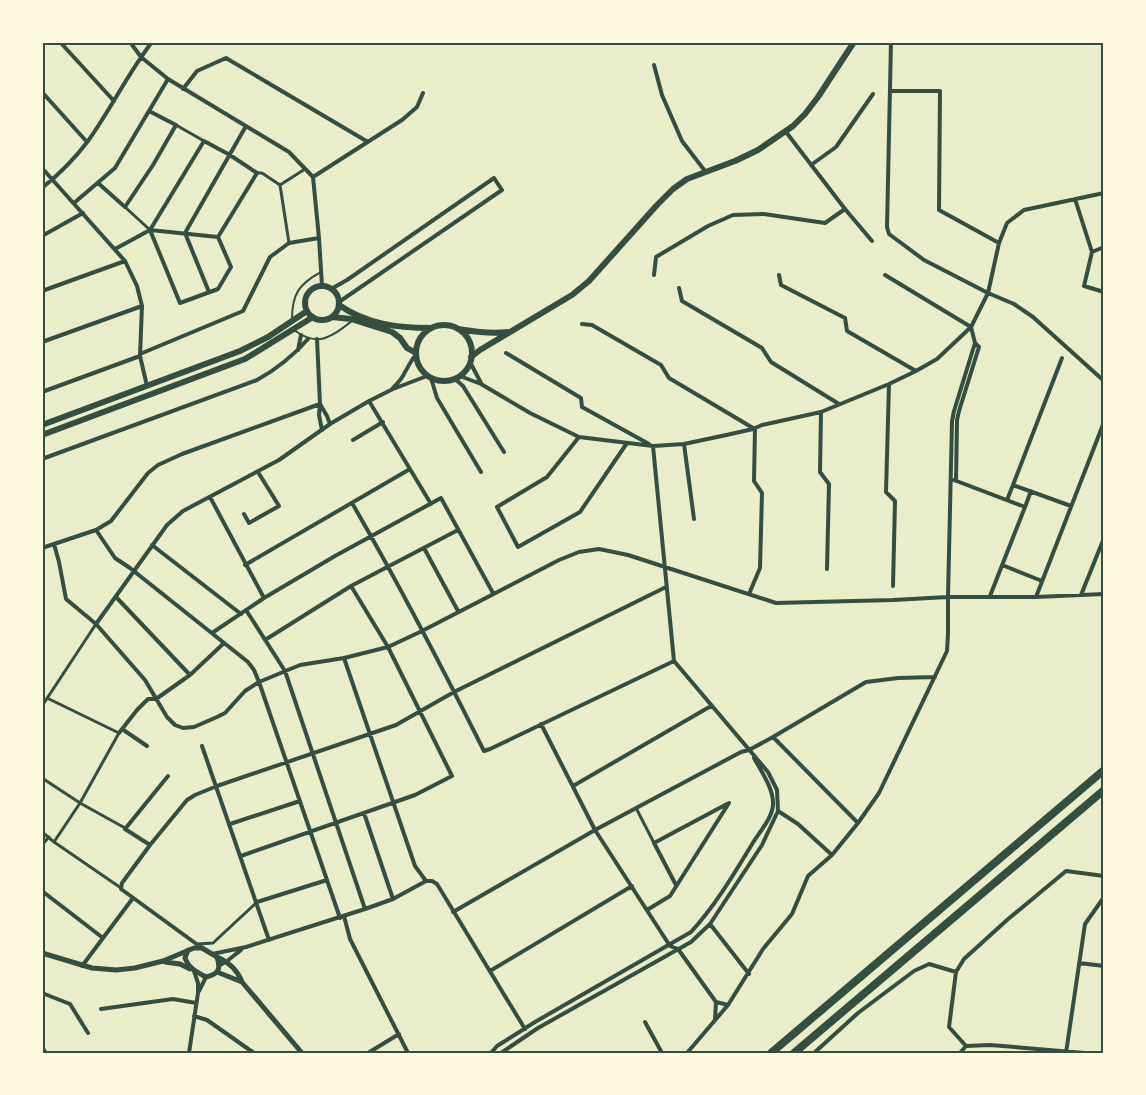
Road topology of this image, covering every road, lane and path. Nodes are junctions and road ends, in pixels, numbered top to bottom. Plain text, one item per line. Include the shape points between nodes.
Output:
1 (60, 42) edge
2 (130, 42) edge
3 (152, 42) edge
4 (854, 42) edge
5 (891, 42) edge
6 (141, 57) junction
7 (654, 65) dead end
8 (168, 79) junction
9 (183, 89) junction
10 (890, 91) junction
11 (42, 92) edge
12 (423, 93) dead end
13 (873, 94) dead end
14 (114, 101) junction
15 (149, 111) junction
16 (176, 125) junction
17 (246, 126) junction
18 (786, 132) junction
19 (204, 141) junction
20 (87, 142) junction
21 (368, 142) junction
22 (230, 155) junction
23 (811, 165) junction
24 (42, 168) edge
25 (306, 169) junction
26 (705, 171) junction
27 (257, 173) junction
28 (313, 177) junction
29 (53, 179) junction
30 (98, 183) junction
31 (280, 185) junction
32 (42, 188) edge
33 (1104, 193) edge
34 (1075, 199) junction
35 (74, 203) junction
36 (125, 207) junction
37 (845, 209) junction
38 (83, 213) junction
39 (150, 230) junction
40 (185, 233) junction
41 (42, 236) edge
42 (218, 237) junction
43 (319, 238) junction
44 (872, 241) dead end
45 (289, 243) junction
46 (999, 243) junction
47 (1104, 247) edge
48 (115, 249) junction
49 (1092, 252) junction
50 (125, 261) junction
51 (321, 272) junction
52 (654, 275) dead end
53 (779, 275) dead end
54 (885, 275) dead end
55 (322, 286) junction
56 (679, 288) dead end
57 (331, 289) junction
58 (42, 291) edge
59 (209, 292) junction
60 (1104, 292) edge
61 (988, 293) junction
62 (339, 304) junction
63 (142, 306) junction
64 (307, 310) junction
65 (332, 317) junction
66 (313, 318) junction
67 (292, 320) junction
68 (354, 320) junction
69 (582, 324) dead end
70 (971, 327) junction
71 (431, 328) junction
72 (457, 328) junction
73 (294, 330) junction
74 (511, 332) junction
75 (301, 335) junction
76 (308, 339) junction
77 (317, 339) junction
78 (42, 342) edge
79 (975, 344) junction
80 (297, 351) junction
81 (506, 353) dead end
82 (416, 354) junction
83 (140, 355) junction
84 (1062, 358) dead end
85 (471, 359) junction
86 (916, 371) junction
87 (429, 377) junction
88 (457, 378) junction
89 (1104, 381) edge
90 (481, 384) junction
91 (889, 384) junction
92 (147, 387) junction
93 (393, 389) junction
94 (42, 392) edge
95 (369, 401) junction
96 (320, 404) junction
97 (840, 404) junction
98 (821, 412) junction
99 (382, 422) junction
100 (1104, 422) edge
101 (330, 424) junction
102 (42, 425) edge
103 (754, 428) junction
104 (322, 430) junction
105 (42, 435) edge
106 (579, 437) junction
107 (353, 440) dead end
108 (627, 443) junction
109 (684, 444) junction
110 (653, 446) junction
111 (504, 452) dead end
112 (42, 459) edge
113 (410, 469) junction
114 (258, 472) junction
115 (482, 472) dead end
116 (951, 479) junction
117 (956, 481) junction
118 (1013, 484) junction
119 (1031, 491) junction
120 (210, 497) junction
121 (1006, 500) junction
122 (352, 503) junction
123 (431, 504) junction
124 (1071, 506) junction
125 (1025, 507) junction
126 (244, 514) dead end
127 (694, 519) dead end
128 (96, 530) junction
129 (458, 530) junction
130 (371, 536) junction
131 (1104, 538) edge
132 (54, 544) junction
133 (152, 545) junction
134 (42, 548) edge
135 (424, 548) junction
136 (245, 565) junction
137 (1002, 565) junction
138 (388, 567) junction
139 (664, 568) junction
140 (827, 569) dead end
141 (133, 572) junction
142 (1042, 581) junction
143 (351, 586) junction
144 (892, 586) dead end
145 (666, 587) junction
146 (493, 593) junction
147 (749, 594) junction
148 (1104, 594) edge
149 (990, 596) junction
150 (1081, 596) junction
151 (116, 597) junction
152 (948, 597) junction
153 (1036, 597) junction
154 (264, 598) junction
155 (246, 610) junction
156 (458, 611) junction
157 (241, 614) junction
158 (96, 624) junction
159 (422, 631) junction
160 (212, 633) junction
161 (266, 640) junction
162 (224, 643) junction
163 (388, 647) junction
164 (344, 658) junction
165 (674, 661) junction
166 (285, 671) junction
167 (190, 675) junction
168 (934, 677) junction
169 (259, 682) junction
170 (454, 692) junction
171 (47, 699) junction
172 (156, 699) junction
173 (42, 706) edge
174 (711, 706) junction
175 (420, 711) junction
176 (541, 724) junction
177 (121, 731) junction
178 (370, 734) junction
179 (773, 737) junction
180 (147, 746) dead end
181 (202, 746) dead end
182 (749, 750) junction
183 (312, 753) junction
184 (286, 762) junction
185 (1104, 770) edge
186 (168, 776) dead end
187 (42, 778) edge
188 (217, 786) junction
189 (573, 786) junction
190 (1104, 790) edge
191 (300, 801) junction
192 (80, 803) junction
193 (394, 803) junction
194 (636, 808) junction
195 (778, 811) junction
196 (364, 813) junction
197 (336, 823) junction
198 (858, 823) junction
199 (230, 824) junction
200 (126, 829) junction
201 (595, 830) junction
202 (42, 832) edge
203 (310, 832) junction
204 (49, 837) junction
205 (54, 842) junction
206 (654, 843) junction
207 (42, 845) edge
208 (150, 845) junction
209 (832, 855) junction
210 (241, 856) junction
211 (1104, 876) edge
212 (327, 880) junction
213 (426, 881) junction
214 (632, 886) junction
215 (676, 886) junction
216 (122, 889) junction
217 (42, 891) edge
218 (1104, 897) edge
219 (133, 898) junction
220 (393, 899) junction
221 (257, 902) junction
222 (365, 909) junction
223 (647, 910) junction
224 (453, 912) junction
225 (342, 917) junction
226 (710, 924) junction
227 (103, 938) junction
228 (270, 940) junction
229 (200, 946) junction
230 (670, 946) junction
231 (243, 948) junction
232 (678, 949) junction
233 (188, 950) junction
234 (42, 953) edge
235 (214, 955) junction
236 (163, 961) junction
237 (227, 961) junction
238 (1078, 963) junction
239 (220, 965) junction
240 (82, 966) junction
241 (1104, 966) edge
242 (193, 970) junction
243 (490, 971) junction
244 (217, 972) junction
245 (956, 972) junction
246 (749, 974) junction
247 (206, 977) junction
248 (242, 982) junction
249 (198, 992) junction
250 (42, 993) edge
251 (716, 1002) junction
252 (196, 1003) junction
253 (728, 1005) junction
254 (101, 1009) dead end
255 (194, 1016) junction
256 (714, 1021) junction
257 (645, 1022) dead end
258 (525, 1029) junction
259 (88, 1033) dead end
260 (399, 1034) junction
261 (42, 1047) edge
262 (966, 1047) junction
263 (1066, 1052) edge
264 (46, 1053) edge
265 (128, 1053) edge
266 (149, 1053) edge
267 (189, 1053) edge
268 (254, 1053) edge
269 (302, 1053) edge
270 (368, 1053) edge
271 (408, 1053) edge
272 (490, 1053) edge
273 (501, 1053) edge
274 (662, 1053) edge
275 (687, 1053) edge
276 (771, 1053) edge
277 (794, 1053) edge
278 (814, 1053) edge
279 (960, 1053) edge
280 (1085, 1053) edge

1 - 14 street
2 - 6 street
3 - 6 street
4 - 18 main road via 818,97
5 - 10 street
6 - 8 street
6 - 14 street
7 - 26 street via 682,141
8 - 9 street
8 - 15 street
9 - 17 street
9 - 21 street via 197,71 226,58
10 - 46 street via 940,91 939,210
10 - 61 street via 889,234 924,260
11 - 20 street
12 - 21 street via 417,107
13 - 23 street via 836,147
14 - 20 street
15 - 16 street
15 - 30 street via 115,168
16 - 19 street
16 - 36 street
17 - 22 street
17 - 25 street via 289,152
18 - 23 street
18 - 26 main road via 758,150
19 - 22 street
19 - 39 street
20 - 29 street
21 - 28 street
22 - 27 street
22 - 40 street
23 - 37 street
24 - 29 street
25 - 28 street
25 - 31 street
26 - 74 main road via 673,189 572,296
27 - 31 street
27 - 42 street
28 - 43 street
29 - 32 street
29 - 35 street
30 - 35 street
30 - 36 street
31 - 45 street
33 - 34 street
34 - 46 street via 1024,210 1007,223
34 - 49 street
35 - 38 street
36 - 39 street
37 - 44 street
37 - 52 street via 825,223 764,214 733,215 656,257
38 - 41 street
38 - 48 street
39 - 40 street
39 - 48 street
39 - 59 street via 180,303
40 - 42 street
40 - 59 street
42 - 59 street via 231,267 218,289
43 - 45 street
43 - 51 street
45 - 83 street via 270,257 243,311
46 - 61 street
47 - 49 street
48 - 50 street
49 - 60 street via 1084,286
50 - 58 street
50 - 63 street
51 - 55 street
51 - 67 lane via 296,293
53 - 86 street via 781,285 845,318 847,331
54 - 70 street
55 - 57 main road
55 - 64 main road via 308,294
56 - 97 street via 682,301 762,348 771,362
57 - 62 main road
57 - 62 street via 494,178 502,190
61 - 70 street
61 - 89 street via 1033,317
62 - 65 main road
62 - 71 main road via 353,314 395,327
63 - 78 street
63 - 83 street
64 - 66 main road
64 - 67 main road
65 - 66 main road
65 - 68 main road
66 - 73 main road
67 - 92 main road via 240,351
68 - 77 lane via 330,337
68 - 82 main road via 392,332
69 - 103 street via 592,325 661,365 669,378
70 - 79 street
70 - 86 street via 937,359
71 - 72 main road
71 - 82 main road via 420,339
72 - 74 main road via 496,334
72 - 85 main road via 468,340
73 - 75 lane
73 - 105 main road via 245,359
74 - 85 main road
75 - 76 lane
75 - 80 street
76 - 77 lane
76 - 80 street
77 - 96 street
79 - 116 street via 952,421
79 - 117 street via 979,348 957,420
80 - 112 street via 257,380
81 - 110 street via 581,398 582,407
82 - 87 main road via 419,367
82 - 93 street
83 - 92 street
83 - 94 street
84 - 118 street
85 - 88 main road
85 - 90 street
86 - 91 street
87 - 88 main road via 439,381
87 - 93 street
87 - 115 street via 437,398
88 - 90 street
88 - 111 street
90 - 106 street
91 - 97 street
91 - 144 street via 886,492 895,501
92 - 102 main road
93 - 95 street
95 - 99 street
95 - 101 street
96 - 101 street
96 - 104 street
96 - 128 street via 158,465 111,521
97 - 98 street
98 - 103 street
98 - 140 street via 820,472 829,484
99 - 107 street
99 - 113 street
100 - 124 street
101 - 104 street
103 - 109 street
103 - 147 street via 754,482 762,493 760,568
104 - 114 street
106 - 108 street
106 - 108 street via 547,477 497,507 518,548 580,512
108 - 110 street
109 - 110 street
109 - 127 street
110 - 139 street
113 - 122 street
113 - 123 street
114 - 120 street
114 - 126 street via 279,506 249,523
116 - 117 street
116 - 152 street
117 - 121 street
118 - 119 street
118 - 121 street
119 - 124 street
119 - 125 street
120 - 133 street via 183,511
120 - 136 street
121 - 125 street
122 - 130 street
122 - 136 street
123 - 129 street via 441,498
123 - 130 street
124 - 142 street
125 - 137 street
128 - 132 street
128 - 141 street via 115,558
129 - 135 street
129 - 146 street
130 - 138 street
130 - 154 street
131 - 150 street
132 - 134 street
132 - 158 street via 66,599
133 - 141 street
133 - 157 street
135 - 138 street
135 - 156 street
136 - 154 street
137 - 142 street
137 - 149 street
138 - 143 street
138 - 159 street
139 - 145 street
139 - 146 street via 598,549 579,552
139 - 147 street
141 - 151 street
141 - 160 street
142 - 153 street
143 - 161 street
143 - 163 street
145 - 165 street
145 - 170 street
146 - 156 street
147 - 152 street via 776,603
148 - 150 street
149 - 152 street
149 - 153 street
150 - 153 street
151 - 158 street
151 - 167 street
152 - 168 street via 947,651
154 - 155 street
155 - 157 street
155 - 161 street
156 - 159 street
157 - 160 street
158 - 171 street
158 - 172 street via 146,680
159 - 163 street
159 - 170 street
160 - 162 street
161 - 166 street
162 - 167 street
162 - 169 street via 248,662
163 - 164 street
163 - 175 street
164 - 166 street
164 - 178 street
165 - 174 street
165 - 176 street
166 - 169 street
166 - 183 street
167 - 172 street
168 - 179 street via 866,682
168 - 198 street via 879,793
169 - 172 street via 225,713 194,727 175,725
169 - 184 street
170 - 175 street
170 - 176 street via 484,751
171 - 173 street
171 - 177 street
172 - 177 street via 148,699
174 - 182 street
174 - 189 street
175 - 178 street
175 - 193 street via 452,776
176 - 189 street
177 - 180 street
177 - 192 street
178 - 183 street
178 - 193 street
179 - 182 street
179 - 198 street
181 - 188 street
182 - 194 street
182 - 195 street via 777,790
182 - 230 street via 772,794 770,816 703,919 692,932
183 - 184 street
183 - 197 street
184 - 188 street
184 - 191 street
185 - 276 highway
186 - 200 street
187 - 192 street
188 - 199 street
188 - 208 street via 187,800
189 - 201 street
190 - 277 highway
191 - 199 street
191 - 203 street
192 - 200 street
192 - 205 street
193 - 196 street
193 - 213 street via 415,866
194 - 201 street
194 - 206 street
195 - 209 street
195 - 226 street via 762,845
196 - 197 street
196 - 220 street
197 - 203 street
197 - 222 street
198 - 209 street
199 - 210 street
200 - 208 street
201 - 214 street
201 - 224 street
202 - 204 street
203 - 210 street
203 - 212 street
204 - 205 street
204 - 207 street
205 - 216 street
206 - 215 street
206 - 215 street via 729,803
208 - 216 street via 122,883
209 - 246 street via 808,876 792,914 763,949
210 - 221 street
211 - 245 street via 1066,871 964,958
212 - 221 street
212 - 225 street
213 - 220 street
213 - 224 street via 437,884
214 - 223 street
214 - 243 street
215 - 223 street via 670,896
216 - 219 street
217 - 227 street
218 - 238 street via 1085,924
219 - 227 street
219 - 229 street
220 - 222 street
221 - 228 street
221 - 229 street via 213,943
222 - 225 street
223 - 230 street
224 - 243 street
225 - 228 street
225 - 260 street
226 - 232 street
226 - 246 street
227 - 240 street
228 - 231 street
229 - 233 street
229 - 235 street
230 - 232 street
230 - 258 street
231 - 235 street
231 - 237 street
232 - 251 street
232 - 273 street
233 - 236 street
233 - 242 street via 185,958
234 - 240 street
235 - 237 street
235 - 239 street
236 - 240 street via 116,970
236 - 242 street
237 - 239 street
237 - 248 street
238 - 241 street
238 - 263 street
239 - 244 street
242 - 247 street
242 - 249 street
243 - 258 street
244 - 247 street
244 - 248 street
245 - 262 street via 949,1027
245 - 278 street via 929,964 914,971 858,1013
246 - 253 street
247 - 249 street
248 - 269 street
249 - 252 street
250 - 259 street via 70,1004
251 - 253 street
251 - 256 street
252 - 254 street via 173,999
252 - 255 street
253 - 256 street
255 - 267 street
255 - 268 street via 207,1020
256 - 275 street
257 - 274 street
258 - 272 street
260 - 270 street
260 - 271 street
261 - 264 street
262 - 263 street via 990,1045
262 - 279 street
263 - 280 street
265 - 266 street

